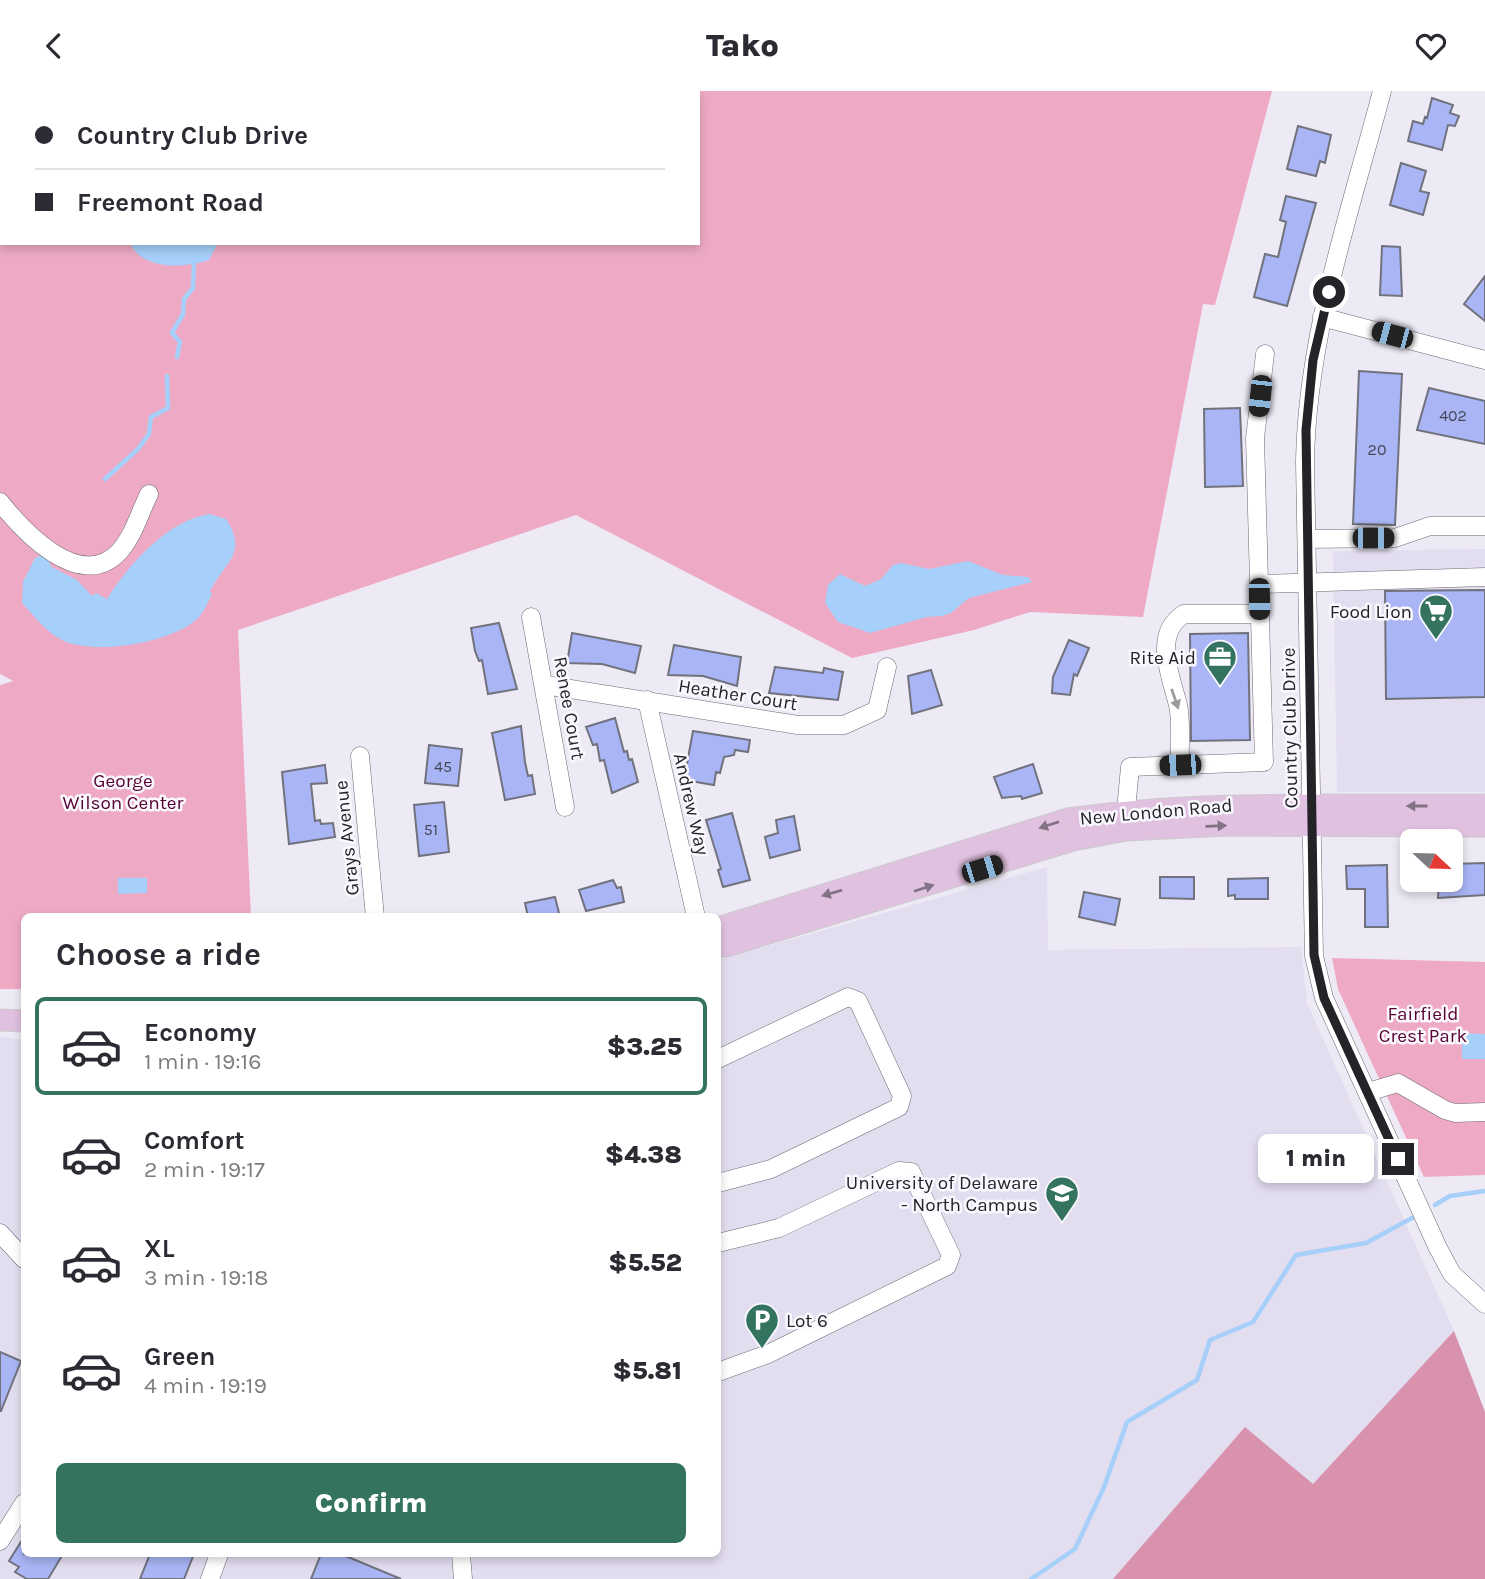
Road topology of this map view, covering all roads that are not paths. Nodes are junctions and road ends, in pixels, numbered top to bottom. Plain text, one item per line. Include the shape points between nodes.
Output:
1 (1382, 91) edge
2 (1322, 317) junction
3 (1265, 354) dead end
4 (1485, 360) edge
5 (149, 494) dead end
6 (0, 502) edge
7 (1485, 526) edge
8 (1307, 539) junction
9 (1485, 577) edge
10 (1307, 582) junction
11 (1259, 584) junction
12 (1260, 614) junction
13 (531, 617) dead end
14 (887, 667) dead end
15 (545, 685) junction
16 (647, 700) junction
17 (359, 756) dead end
18 (1180, 765) junction
19 (1311, 804) junction
20 (1485, 805) edge
21 (565, 807) dead end
22 (1126, 810) junction
23 (1485, 826) edge
24 (1312, 828) junction
25 (375, 913) edge
26 (695, 913) edge
27 (721, 927) edge
28 (721, 946) edge
29 (0, 1020) edge
30 (21, 1021) edge
31 (721, 1058) edge
32 (1368, 1092) junction
33 (1485, 1112) edge
34 (721, 1182) edge
35 (0, 1233) edge
36 (721, 1242) edge
37 (21, 1256) edge
38 (1485, 1304) edge
39 (721, 1371) edge
40 (21, 1508) edge
41 (0, 1542) edge
42 (218, 1557) edge
43 (461, 1557) edge
44 (210, 1579) edge
45 (463, 1579) edge

1 - 2 street, Country Club Drive
2 - 4 street
2 - 8 street, Country Club Drive via 1306,417
3 - 11 street via 1255,438
5 - 6 street via 122,549 108,559 88,563 65,560 51,552
7 - 8 street via 1430,526 1395,538
8 - 10 street, Country Club Drive
9 - 10 street
10 - 11 street
10 - 19 street, Country Club Drive
11 - 12 street
12 - 18 street via 1264,762
12 -> 18 street via 1184,614 1173,621 1167,649 1170,686 1178,705
13 - 15 street, Renee Court
14 - 16 street, Heather Court via 877,710 844,725 798,725
15 - 16 street, Heather Court
15 - 21 street, Renee Court
16 - 26 street, Andrew Way
17 - 25 street, Grays Avenue
18 - 22 street via 1130,767
20 -> 19 main road, New London Road
19 - 22 main road, New London Road
19 - 24 street, Country Club Drive
22 -> 27 main road, New London Road via 1068,818
23 - 24 main road, New London Road
28 -> 24 main road, New London Road via 1073,840 1139,830 1227,825
24 - 32 street, Country Club Drive via 1316,971
29 - 30 main road
31 - 34 street via 848,997 858,1001 902,1096 899,1107 771,1168
32 - 33 street via 1398,1083 1445,1110
32 - 38 street, Country Club Drive via 1448,1266 1467,1291
35 - 37 street
36 - 39 street via 779,1229 899,1171 911,1172 951,1255 947,1266 768,1354
40 - 41 street
42 - 44 street
43 - 45 street

